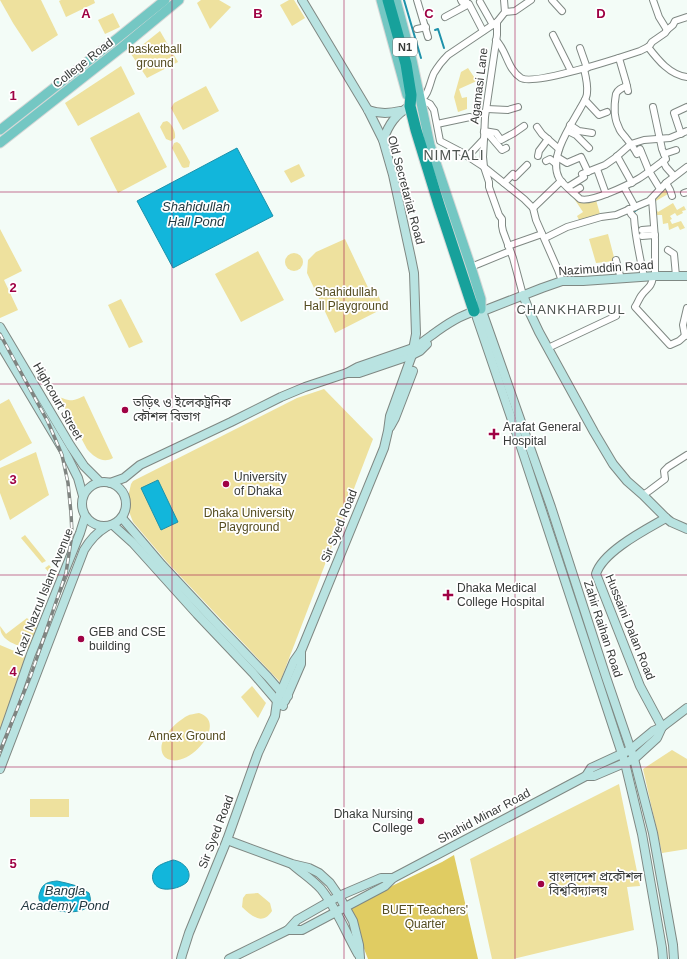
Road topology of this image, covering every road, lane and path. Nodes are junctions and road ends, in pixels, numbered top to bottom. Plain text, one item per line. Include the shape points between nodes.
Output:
1 (165, 0) edge
2 (179, 0) edge
3 (302, 0) edge
4 (381, 0) edge
5 (388, 0) edge
6 (391, 0) edge
7 (396, 0) edge
8 (417, 0) edge
9 (461, 0) edge
10 (504, 0) edge
11 (531, 0) edge
12 (552, 0) edge
13 (653, 0) edge
14 (467, 1) edge
15 (480, 2) dead end
16 (562, 11) dead end
17 (505, 12) junction
18 (445, 17) dead end
19 (687, 17) edge
20 (495, 23) junction
21 (426, 27) junction
22 (418, 29) dead end
23 (667, 30) junction
24 (483, 31) junction
25 (553, 35) dead end
26 (428, 37) dead end
27 (496, 40) junction
28 (647, 47) junction
29 (580, 48) dead end
30 (619, 58) junction
31 (585, 68) junction
32 (572, 72) junction
33 (687, 76) edge
34 (585, 100) junction
35 (414, 102) junction
36 (518, 107) dead end
37 (653, 108) dead end
38 (687, 108) edge
39 (487, 109) junction
40 (368, 110) junction
41 (607, 112) dead end
42 (470, 117) dead end
43 (437, 124) junction
44 (524, 126) dead end
45 (537, 127) dead end
46 (569, 128) junction
47 (0, 130) edge
48 (484, 132) junction
49 (592, 133) dead end
50 (684, 133) edge
51 (484, 139) junction
52 (548, 139) junction
53 (662, 139) junction
54 (383, 140) junction
55 (440, 142) junction
56 (638, 142) junction
57 (0, 143) edge
58 (631, 144) junction
59 (430, 145) junction
60 (506, 148) dead end
61 (589, 148) dead end
62 (559, 149) junction
63 (676, 150) dead end
64 (641, 152) junction
65 (468, 156) junction
66 (538, 156) dead end
67 (617, 156) junction
68 (664, 157) junction
69 (556, 160) junction
70 (546, 161) dead end
71 (527, 165) dead end
72 (484, 167) junction
73 (687, 167) edge
74 (597, 169) junction
75 (649, 171) junction
76 (588, 172) junction
77 (674, 176) junction
78 (562, 182) junction
79 (504, 183) junction
80 (632, 183) junction
81 (666, 183) junction
82 (624, 186) junction
83 (568, 187) junction
84 (580, 188) dead end
85 (660, 189) junction
86 (573, 192) junction
87 (606, 194) junction
88 (672, 196) dead end
89 (652, 199) junction
90 (533, 208) junction
91 (632, 208) junction
92 (654, 232) junction
93 (642, 233) dead end
94 (543, 236) junction
95 (509, 249) junction
96 (616, 260) dead end
97 (675, 263) dead end
98 (471, 267) junction
99 (654, 276) junction
100 (676, 276) junction
101 (687, 276) edge
102 (644, 278) junction
103 (621, 279) junction
104 (562, 281) junction
105 (523, 295) junction
106 (687, 308) edge
107 (478, 312) junction
108 (616, 316) dead end
109 (0, 327) edge
110 (686, 335) edge
111 (0, 344) edge
112 (548, 348) junction
113 (416, 350) junction
114 (687, 456) edge
115 (124, 478) junction
116 (100, 482) junction
117 (110, 483) junction
118 (121, 490) junction
119 (643, 495) junction
120 (83, 496) junction
121 (85, 517) junction
122 (122, 518) junction
123 (666, 518) junction
124 (109, 526) junction
125 (687, 529) edge
126 (284, 694) junction
127 (280, 703) junction
128 (687, 708) edge
129 (662, 727) junction
130 (0, 743) edge
131 (630, 750) junction
132 (621, 755) junction
133 (634, 759) junction
134 (625, 763) junction
135 (0, 769) edge
136 (586, 776) junction
137 (227, 840) junction
138 (292, 864) junction
139 (393, 878) junction
140 (339, 896) junction
141 (329, 901) junction
142 (346, 906) junction
143 (336, 911) junction
144 (288, 930) junction
145 (182, 959) edge
146 (229, 959) edge
147 (361, 959) edge
148 (663, 959) edge
149 (674, 959) edge

1 - 47 main road, College Road
2 - 57 main road, College Road
3 - 40 main road, Old Secretariat Road
4 - 35 main road
5 - 35 highway, N1
6 - 35 highway, N1 via 409,65
7 - 35 main road via 412,60
8 - 21 street
9 - 14 street
10 - 17 street
11 - 17 street via 515,11
12 - 16 street
13 - 23 street via 659,18
14 - 18 street
14 - 24 street
15 - 20 street
17 - 20 street
19 - 23 street via 675,21
20 - 24 street
20 - 27 street, Agamasi Lane
21 - 22 street
21 - 26 street
23 - 28 street
24 - 35 street via 441,62 430,86
25 - 32 street
27 - 32 street via 512,69 521,78 531,80
27 - 39 street, Agamasi Lane
28 - 30 street
28 - 33 street via 662,64 679,76
29 - 31 street
30 - 31 street
30 - 58 street via 628,89 622,88 617,92 616,121
31 - 32 street
31 - 34 street
34 - 41 street via 598,115
34 - 46 street
35 - 40 main road via 386,114
35 - 43 street via 429,103 433,107
35 - 54 main road via 395,117
35 - 59 main road
35 - 107 highway
36 - 39 street via 508,110
37 - 53 street
38 - 50 street via 674,113
39 - 48 street, Agamasi Lane
40 - 54 main road, Old Secretariat Road
42 - 43 street
43 - 55 street
44 - 48 street via 501,140 496,133
45 - 52 street
46 - 49 street
46 - 61 street
46 - 62 street
48 - 51 street, Agamasi Lane
48 - 60 street via 502,150
50 - 53 street
51 - 65 street
51 - 72 street, Agamasi Lane
52 - 62 street
52 - 66 street
53 - 56 street
53 - 68 street
54 - 113 main road, Old Secretariat Road via 412,258
55 - 59 street
55 - 65 street
56 - 58 street
56 - 64 street
58 - 64 street via 637,154
58 - 67 street
59 - 98 main road
62 - 69 street
63 - 68 street
64 - 75 street
65 - 72 street
67 - 74 street
67 - 80 street
68 - 75 street
68 - 77 street via 666,167
69 - 70 street
69 - 76 street via 565,165 580,157
69 - 78 street via 558,178
71 - 79 street via 515,176 512,174
72 - 79 street
72 - 95 street, Agamasi Lane via 502,219
73 - 77 street
74 - 76 street
74 - 87 street
75 - 80 street
75 - 85 street
76 - 83 street via 582,174 584,178
77 - 81 street
78 - 83 street
78 - 90 street
79 - 90 street
80 - 82 street
81 - 85 street
81 - 88 street
82 - 87 street
82 - 91 street
83 - 86 street
84 - 86 street
85 - 89 street
86 - 87 street via 584,200
89 - 91 street
89 - 92 street
90 - 94 street
91 - 94 street
91 - 102 street via 630,212 634,217
92 - 93 street
92 - 99 street
94 - 95 street
94 - 104 street
95 - 98 street
95 - 105 street, Agamasi Lane
96 - 103 street
97 - 100 street
98 - 107 main road via 481,299
99 - 100 main road, Nazimuddin Road
99 - 102 main road, Nazimuddin Road
99 - 110 street via 649,288 634,307 670,345
100 - 101 main road, Nazimuddin Road
102 - 103 main road, Nazimuddin Road
103 - 104 main road, Nazimuddin Road
104 - 105 main road, Nazimuddin Road
105 - 107 main road, Nazimuddin Road
105 - 112 main road
106 - 110 street via 683,325
107 - 113 main road, Nazimuddin Road via 454,324
107 - 131 main road, Zahir Raihan Road via 551,507
107 - 132 main road, Zahir Raihan Road
108 - 112 street
109 - 116 main road, Highcourt Street via 74,451
111 - 120 main road, Highcourt Street via 68,458
112 - 119 main road via 613,464
113 - 115 main road via 358,367 281,397 140,465
113 - 126 main road, Sir Syed Road via 390,416 384,448 301,651 294,661
114 - 119 street via 668,467 664,471 665,479
115 - 117 main road
115 - 118 main road
116 - 117 main road
116 - 120 main road via 93,484
117 - 118 main road
118 - 122 main road via 126,501
119 - 123 main road
120 - 121 main road via 81,503
121 - 124 main road via 90,523 98,526
121 - 130 main road, Kazi Nazrul Islam Avenue via 31,654
122 - 124 main road
122 - 126 main road via 162,565
123 - 125 main road
123 - 129 main road, Hussaini Dalan Road via 616,549 596,574 640,686
124 - 127 main road via 133,543
124 - 135 main road, Kazi Nazrul Islam Avenue via 99,531 84,550
126 - 127 main road, Sir Syed Road
127 - 137 main road, Sir Syed Road via 258,753
128 - 129 main road
129 - 131 main road, Shahid Minar Road via 653,731
129 - 133 main road, Shahid Minar Road via 657,738
131 - 132 main road, Shahid Minar Road
131 - 133 main road, Zahir Raihan Road
132 - 134 main road, Zahir Raihan Road
132 - 136 main road, Shahid Minar Road via 591,768
133 - 134 main road, Shahid Minar Road
133 - 149 main road, Zahir Raihan Road via 653,833
134 - 136 main road, Shahid Minar Road via 594,776
134 - 148 main road, Zahir Raihan Road via 642,834
136 - 139 main road, Shahid Minar Road
137 - 138 main road
137 - 145 main road, Sir Syed Road via 189,933
138 - 140 main road via 319,873
138 - 141 main road via 314,882
139 - 140 main road, Shahid Minar Road via 380,878
139 - 142 main road, Shahid Minar Road via 385,886
140 - 141 main road, Shahid Minar Road
140 - 142 main road
141 - 143 main road
141 - 144 main road, Shahid Minar Road via 297,920
142 - 143 main road, Shahid Minar Road
142 - 147 main road via 353,921
143 - 144 main road, Shahid Minar Road via 302,930
143 - 147 main road
144 - 146 main road, Shahid Minar Road

